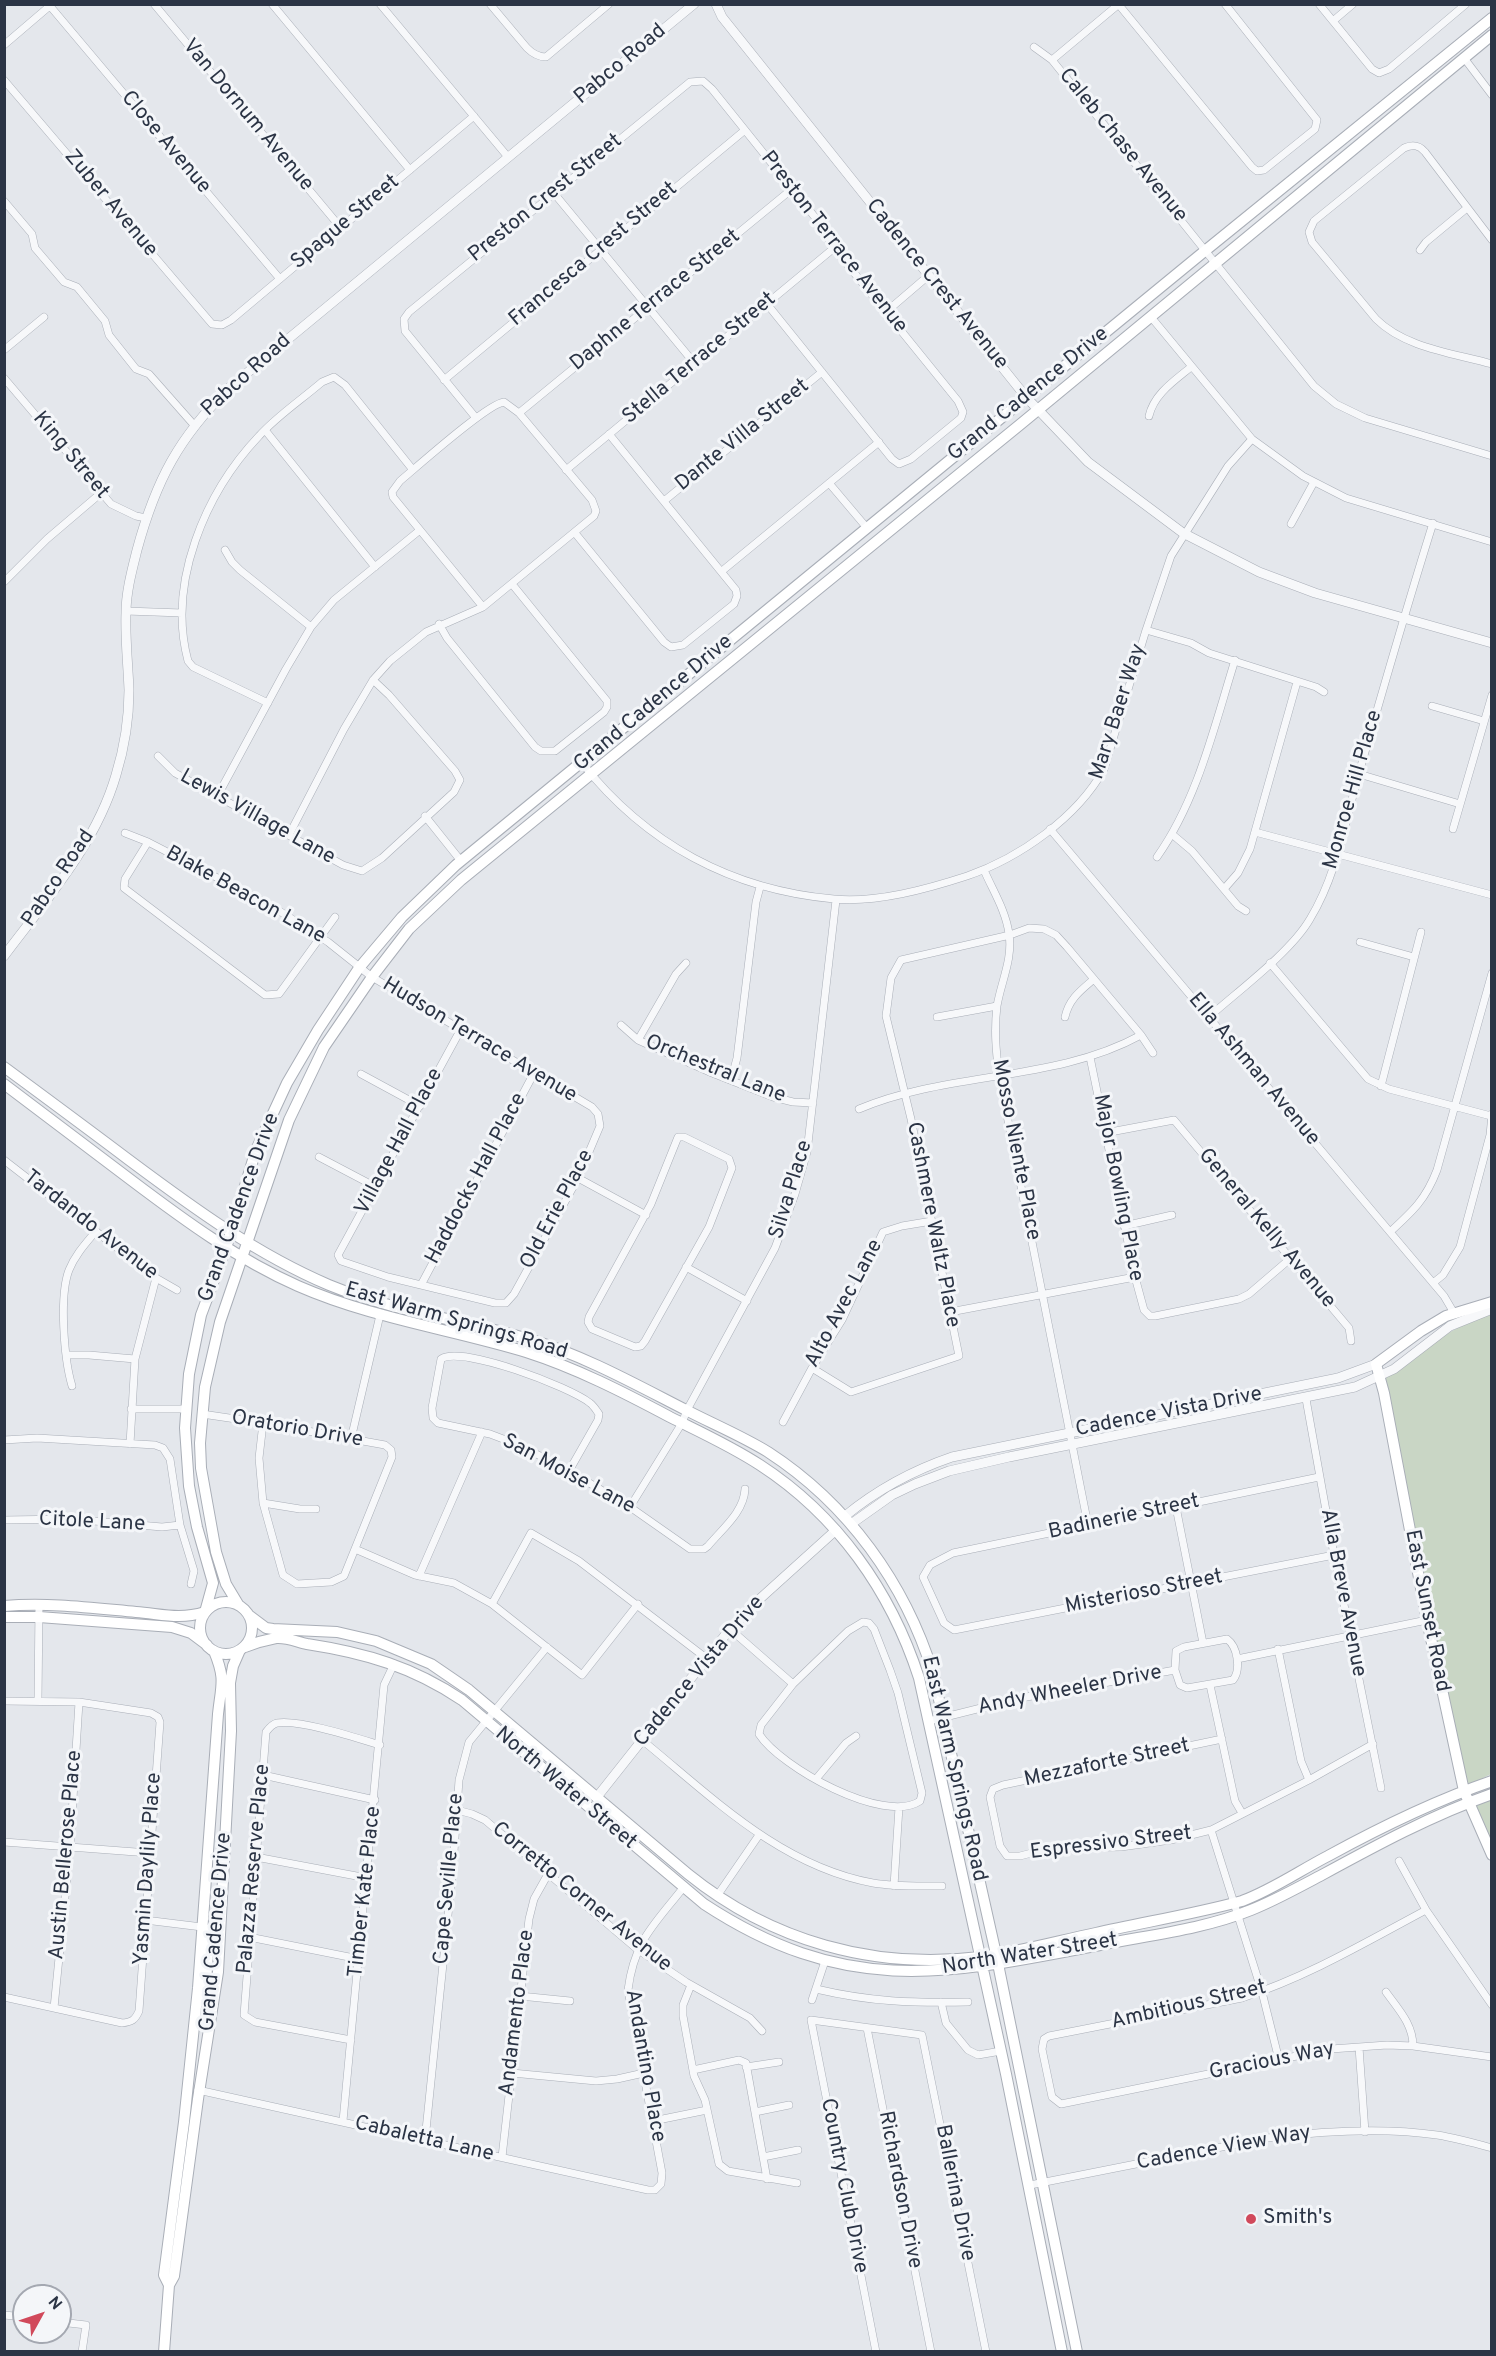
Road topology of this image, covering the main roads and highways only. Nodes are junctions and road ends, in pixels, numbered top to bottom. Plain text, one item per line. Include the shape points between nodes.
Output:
1 (1491, 18) edge
2 (1491, 36) edge
3 (4, 1067) edge
4 (4, 1084) edge
5 (36, 1108) junction
6 (102, 1140) junction
7 (231, 1233) junction
8 (247, 1243) junction
9 (226, 1248) junction
10 (242, 1258) junction
11 (1491, 1302) edge
12 (1376, 1364) joint
13 (801, 1496) junction
14 (848, 1520) junction
15 (836, 1530) junction
16 (889, 1574) junction
17 (238, 1605) junction
18 (4, 1606) edge
19 (39, 1611) junction
20 (205, 1612) junction
21 (250, 1616) junction
22 (4, 1617) edge
23 (210, 1648) junction
24 (242, 1649) junction
25 (394, 1664) junction
26 (470, 1690) junction
27 (545, 1772) junction
28 (1491, 1781) edge
29 (1464, 1791) junction
30 (1491, 1794) edge
31 (597, 1797) junction
32 (1468, 1803) junction
33 (1491, 1855) edge
34 (202, 1927) junction
35 (997, 1959) junction
36 (981, 1961) junction
37 (210, 2018) junction
38 (170, 2285) junction
39 (1068, 2304) junction
40 (1054, 2307) junction
41 (164, 2352) edge
42 (1062, 2352) edge
43 (1077, 2352) edge

1 - 7 main road, Grand Cadence Drive via 428,890 359,968 287,1083 256,1150
2 - 8 main road, Grand Cadence Drive via 461,880 409,929 324,1047 289,1120
3 - 6 main road, East Warm Springs Road
4 - 5 main road, East Warm Springs Road
5 - 6 main road via 45,1108 91,1142 98,1145
5 - 9 main road, East Warm Springs Road
6 - 7 main road, East Warm Springs Road
7 - 8 main road, East Warm Springs Road
7 - 9 main road, Grand Cadence Drive
8 - 10 main road, Grand Cadence Drive
8 - 14 main road, East Warm Springs Road via 330,1285 386,1304 499,1331 618,1374 775,1457
9 - 10 main road, East Warm Springs Road
9 - 20 main road, Grand Cadence Drive via 201,1314 186,1410 189,1486 213,1583
10 - 13 main road, East Warm Springs Road via 298,1286 380,1315 555,1362 682,1423 759,1465
10 - 17 main road, Grand Cadence Drive via 212,1351 202,1414 201,1468 222,1573
11 - 12 main road, Cadence Vista Drive via 1454,1313
12 - 29 main road, East Sunset Road
13 - 14 main road
13 - 15 main road, East Warm Springs Road
14 - 16 main road, East Warm Springs Road
15 - 16 main road via 850,1534
15 - 36 main road, East Warm Springs Road via 876,1583 901,1628 916,1670
16 - 35 main road, East Warm Springs Road via 924,1644 944,1717
17 - 20 main road via 220,1602
17 - 21 main road, North Water Street
18 - 19 main road
19 - 20 main road via 139,1612 171,1617
19 - 22 main road
19 - 23 main road via 172,1627 191,1633
20 - 23 main road via 200,1629
21 - 24 main road via 252,1632
21 - 26 main road, North Water Street via 266,1628 337,1632 376,1641 431,1664
23 - 24 main road, North Water Street via 230,1654
23 - 34 main road, Grand Cadence Drive via 223,1683
24 - 25 main road, North Water Street via 261,1641 285,1638
24 - 37 main road, Grand Cadence Drive via 230,1683 221,1928
25 - 26 main road via 416,1664
25 - 27 main road, North Water Street via 462,1700
26 - 31 main road, North Water Street
27 - 31 main road via 558,1776 581,1794
27 - 36 main road, North Water Street via 712,1909 798,1953 857,1968 906,1972 945,1971
28 - 29 main road, North Water Street
29 - 32 main road, East Sunset Road
29 - 35 main road, North Water Street via 1405,1815 1271,1889 1233,1904
30 - 32 main road, North Water Street
31 - 36 main road, North Water Street via 717,1896 776,1929 838,1950 889,1958
32 - 33 main road, East Sunset Road
32 - 35 main road, North Water Street via 1236,1915
34 - 37 main road via 209,1936 205,1998
34 - 38 main road, Grand Cadence Drive via 164,2275
35 - 36 main road, North Water Street
35 - 39 main road, East Warm Springs Road
36 - 40 main road, East Warm Springs Road
37 - 38 main road, Grand Cadence Drive
38 - 41 main road, Grand Cadence Drive
39 - 40 main road
39 - 43 main road, East Warm Springs Road
40 - 42 main road, East Warm Springs Road

